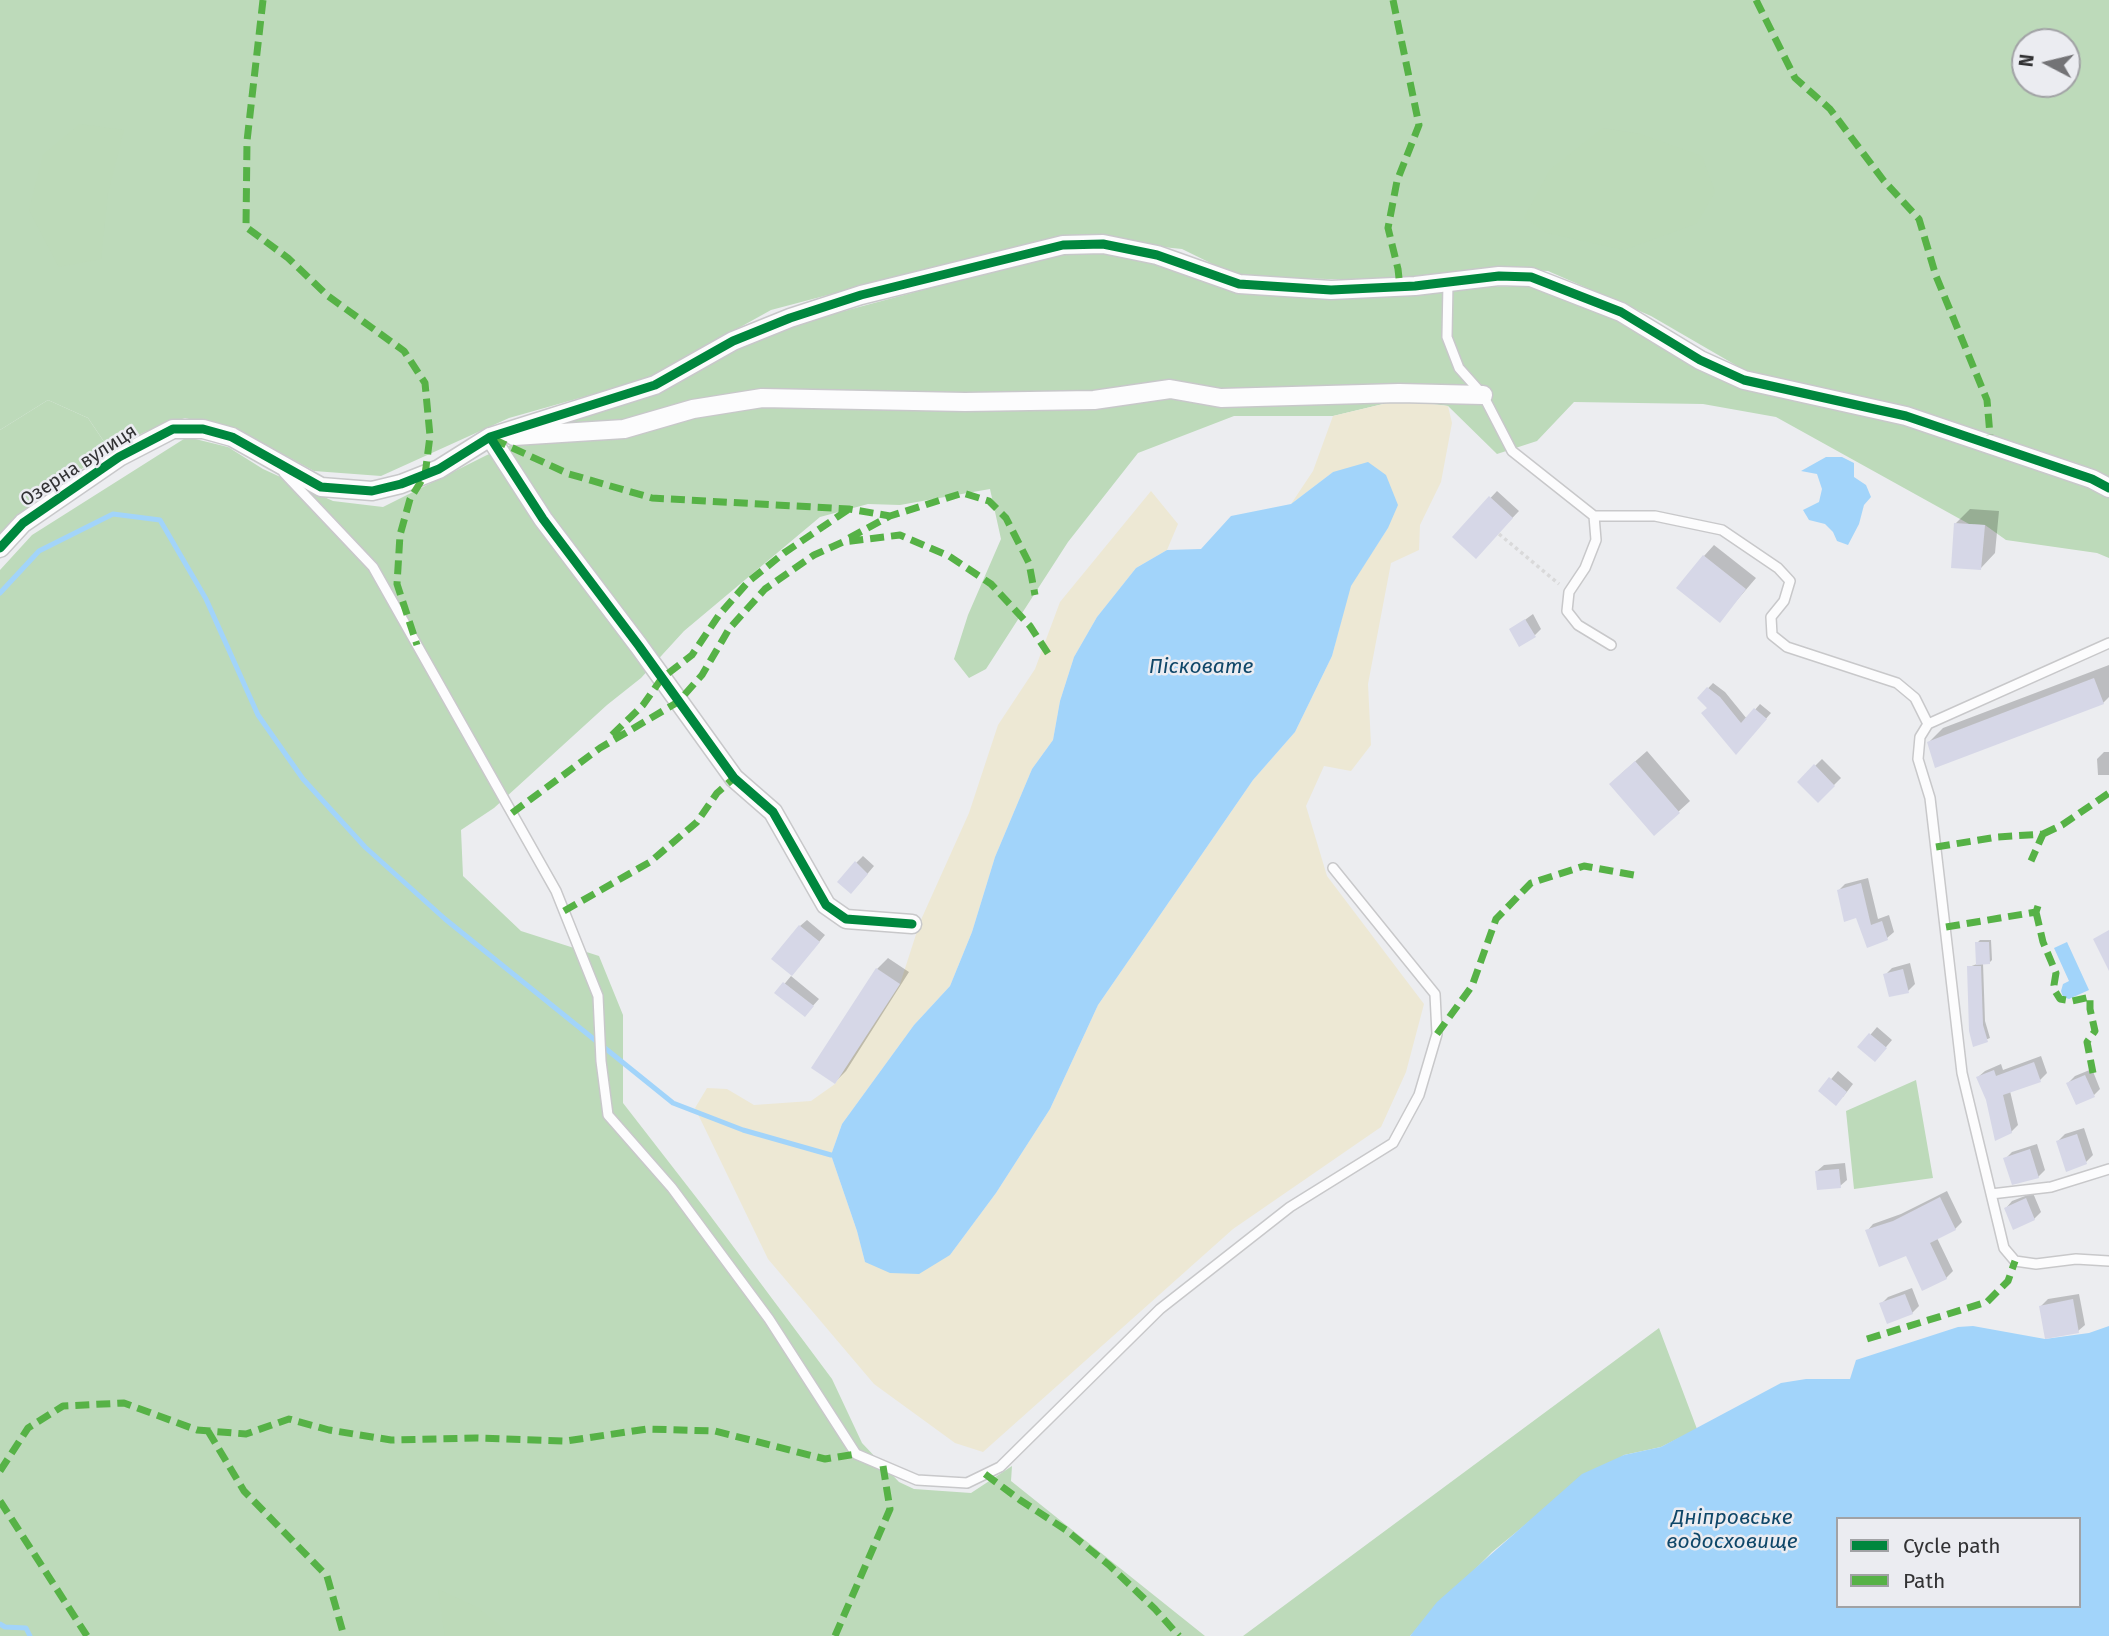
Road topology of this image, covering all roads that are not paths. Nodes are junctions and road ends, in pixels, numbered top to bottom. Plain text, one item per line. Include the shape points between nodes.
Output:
1 (1448, 283) junction
2 (1483, 395) junction
3 (490, 437) junction
4 (273, 461) junction
5 (2109, 488) edge
6 (1594, 516) junction
7 (0, 548) edge
8 (2109, 643) edge
9 (1611, 645) dead end
10 (1928, 723) junction
11 (1333, 868) dead end
12 (912, 924) dead end
13 (2109, 1169) edge
14 (1991, 1194) junction
15 (2109, 1261) edge

1 - 2 lane via 1447,337 1459,368
1 - 3 street, Озерна вулиця via 1331,290 1239,284 1157,255 1103,244 1063,245 861,295 790,318 733,341 655,385
1 - 5 street, Озерна вулиця via 1531,277 1621,312 1700,360 1744,380 1906,416
2 - 3 street via 1222,398 1170,389 1081,400 762,398 693,409 624,429
2 - 6 lane via 1512,451
3 - 4 street, Озерна вулиця via 439,469 372,491 321,487
3 - 12 street via 543,519 734,778 774,812 826,905 846,919
4 - 7 street, Озерна вулиця via 232,437 203,429 173,429 119,457 23,523
4 - 11 lane via 373,567 555,891 598,996 608,1115 672,1188 769,1319 856,1454 917,1480 967,1483 1000,1467 1160,1308 1290,1208 1393,1143 1419,1095 1437,1034 1434,994
6 - 9 lane via 1596,540 1569,592 1567,611 1578,625
6 - 10 lane via 1655,516 1722,530 1790,581 1784,601 1771,617 1772,635 1787,647 1897,683 1915,698
8 - 10 lane
10 - 14 lane via 1920,737 1918,759 1930,798 1962,1073
13 - 14 lane via 2051,1187
14 - 15 lane via 2004,1248 2015,1261

